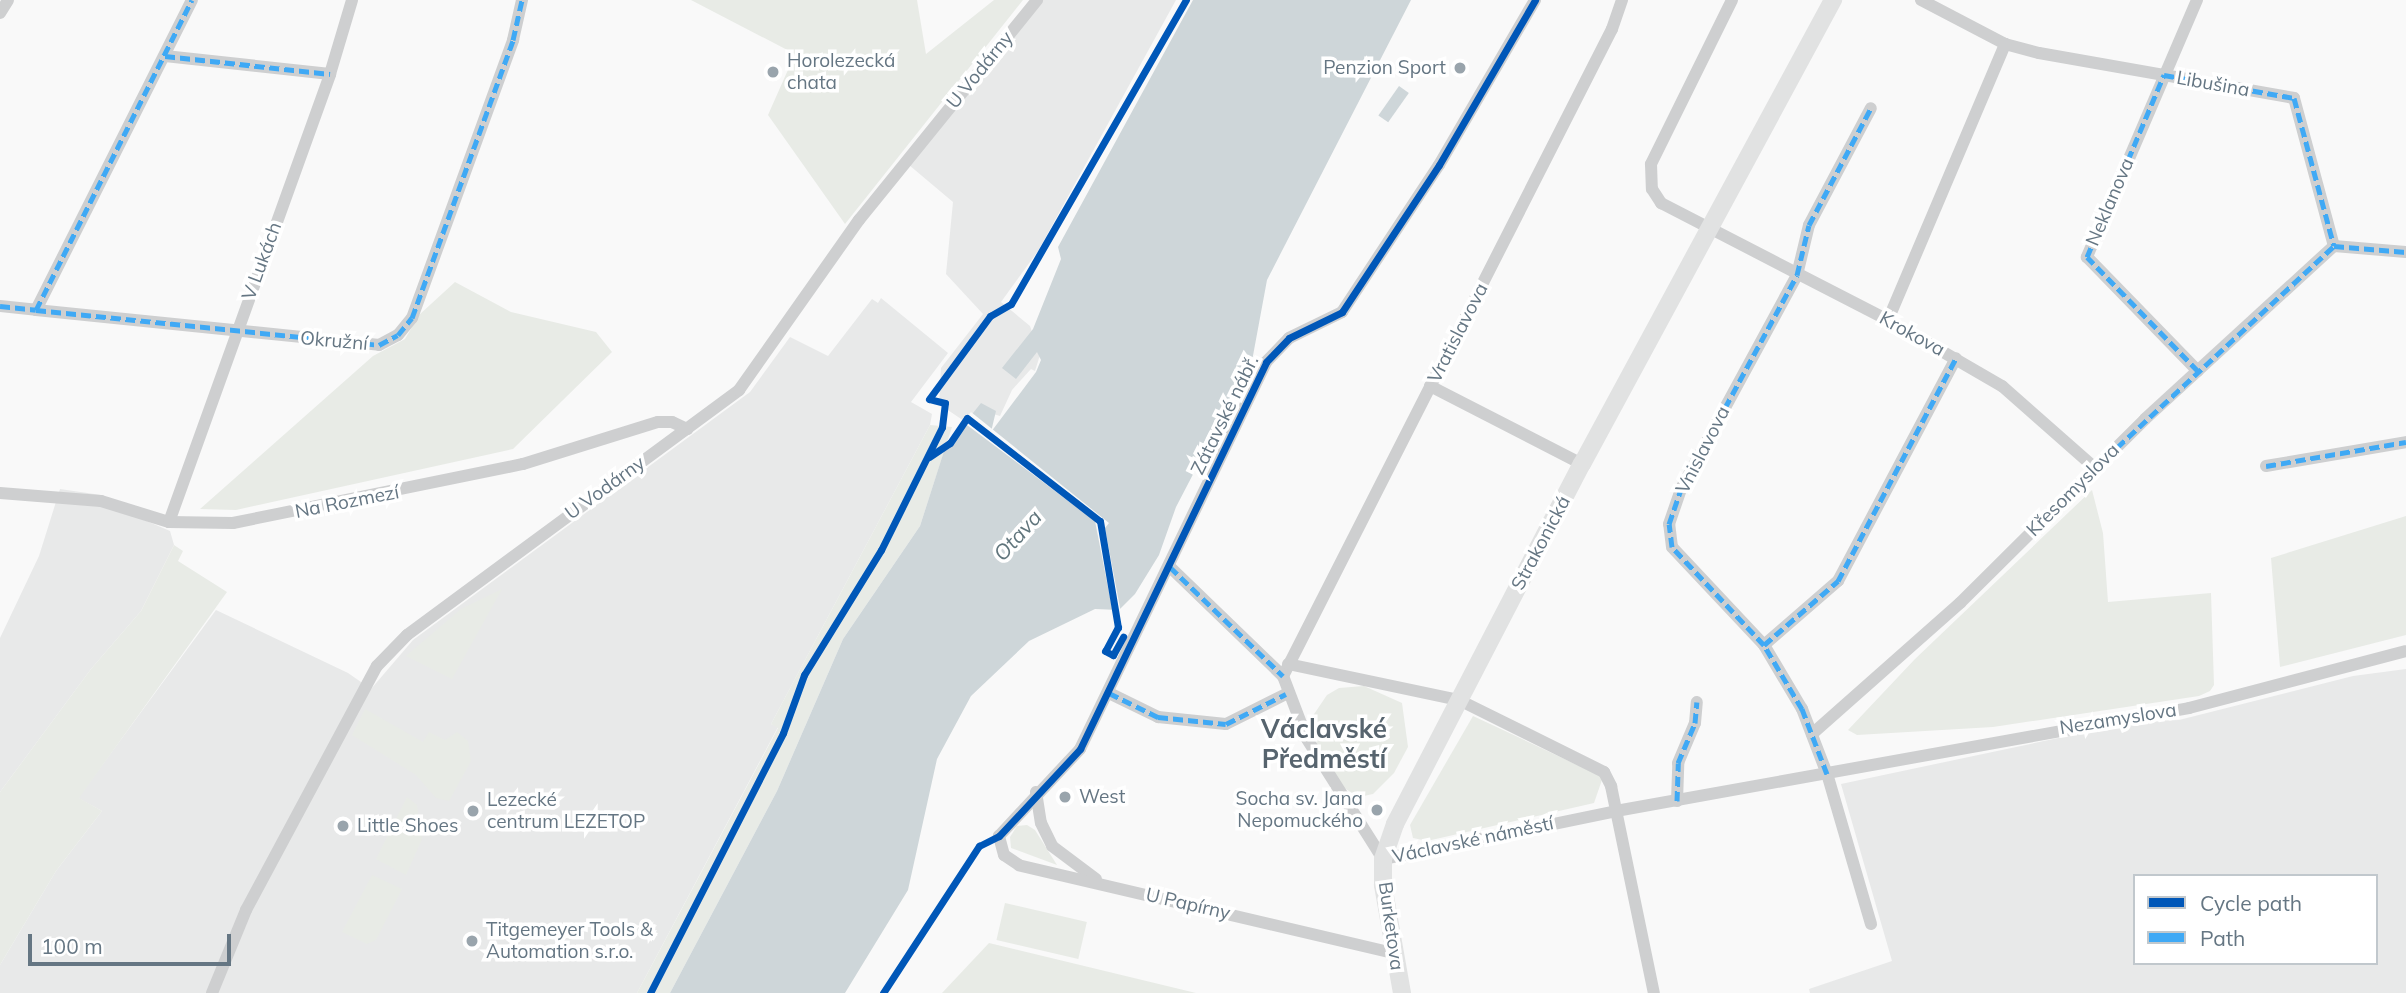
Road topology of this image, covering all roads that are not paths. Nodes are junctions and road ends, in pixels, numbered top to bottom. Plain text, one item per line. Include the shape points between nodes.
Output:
1 (8, 0) edge
2 (192, 0) edge
3 (352, 0) edge
4 (522, 0) edge
5 (1037, 0) edge
6 (1535, 0) edge
7 (1622, 0) edge
8 (1732, 0) edge
9 (1833, 0) edge
10 (1921, 0) edge
11 (2197, 0) edge
12 (0, 13) edge
13 (2005, 44) junction
14 (166, 56) junction
15 (330, 74) junction
16 (2164, 75) junction
17 (1871, 108) dead end
18 (1709, 230) junction
19 (2334, 246) junction
20 (2406, 252) edge
21 (1797, 275) junction
22 (0, 306) edge
23 (36, 310) junction
24 (1888, 320) junction
25 (237, 332) junction
26 (1956, 358) junction
27 (2198, 371) junction
28 (1430, 386) junction
29 (687, 429) junction
30 (2406, 442) edge
31 (1582, 464) junction
32 (2266, 466) dead end
33 (2095, 468) junction
34 (0, 493) edge
35 (169, 522) junction
36 (1170, 567) junction
37 (1764, 645) junction
38 (2406, 651) edge
39 (1286, 670) junction
40 (1109, 693) junction
41 (1286, 694) junction
42 (1459, 700) junction
43 (1697, 702) dead end
44 (1812, 734) junction
45 (1827, 774) junction
46 (1036, 792) junction
47 (1677, 801) junction
48 (1616, 811) junction
49 (999, 836) joint
50 (1383, 859) junction
51 (1101, 883) junction
52 (1871, 924) dead end
53 (1393, 953) junction
54 (212, 993) edge
55 (1402, 993) edge
56 (1654, 993) edge

1 - 12 street
2 - 14 street
3 - 15 street, V Lukách
4 - 25 street, Okružní via 513,40 412,318 398,335 379,345
5 - 29 street, U Vodárny via 859,220 738,390
6 - 36 street, Zátavské nábř. via 1439,165 1342,312 1289,338 1266,362
7 - 28 street, Vratislavova via 1612,29
8 - 18 street via 1651,164 1652,189 1661,203
9 - 18 main road, Strakonická
10 - 13 street, Libušina
11 - 16 street, Neklanova
13 - 16 street, Libušina
13 - 24 street
14 - 15 street
14 - 23 street
15 - 25 street, V Lukách
16 - 19 street, Libušina via 2294,98
16 - 27 street, Neklanova via 2087,257
17 - 21 street, Vnislavova via 1809,225
18 - 21 street, Krokova
18 - 31 main road, Strakonická
19 - 20 street
19 - 27 street, Křesomyslova
21 - 24 street, Krokova
21 - 37 street, Vnislavova via 1682,487 1669,524 1672,547
22 - 23 street, Okružní
23 - 25 street, Okružní
24 - 26 street, Krokova
25 - 35 street, V Lukách
26 - 33 street, Krokova via 2036,411
26 - 37 street via 1838,582
27 - 33 street, Křesomyslova
28 - 31 street
28 - 39 street, Vratislavova
29 - 35 street, Na Rozmezí via 657,422 523,464 329,506 233,523
29 - 54 street, U Vodárny via 407,635 377,666 246,910
30 - 32 street
31 - 42 main road, Strakonická
33 - 44 street, Křesomyslova via 1960,603
34 - 35 street, Na Rozmezí via 101,501
36 - 39 street
36 - 40 street, Zátavské nábř.
37 - 44 street, Vnislavova
38 - 45 street, Nezamyslova via 2189,708
39 - 41 street, Václavské náměstí
39 - 42 street
40 - 41 street via 1158,717 1226,724
40 - 46 street, Zátavské nábř. via 1080,749
41 - 50 street, Václavské náměstí via 1307,739
42 - 48 street via 1596,766 1608,778
42 - 50 main road, Strakonická via 1407,799
43 - 47 street via 1695,723 1678,763
44 - 45 street, Vnislavova
45 - 47 street, Nezamyslova
45 - 52 street, Vnislavova
46 - 49 street, Zátavské nábř.
46 - 51 street via 1041,823 1052,846
47 - 48 street, Václavské náměstí
48 - 50 street, Václavské náměstí
48 - 56 street
49 - 51 street, U Papírny via 1004,855 1019,865
50 - 53 main road, Burketova
51 - 53 street, U Papírny
53 - 55 main road, Burketova

